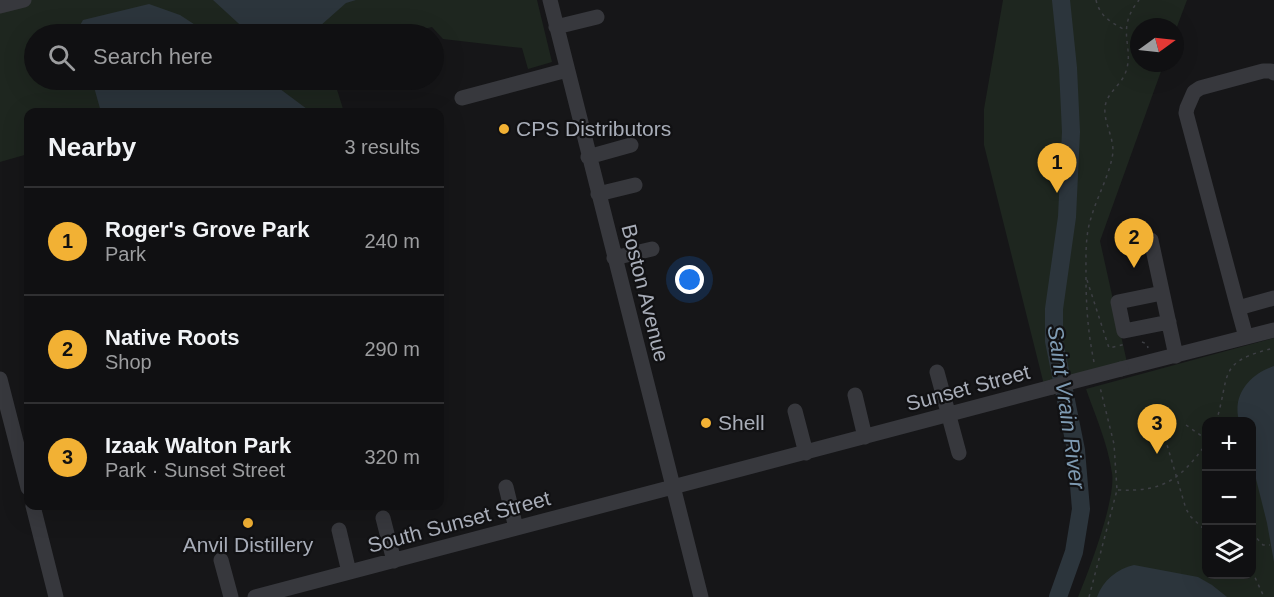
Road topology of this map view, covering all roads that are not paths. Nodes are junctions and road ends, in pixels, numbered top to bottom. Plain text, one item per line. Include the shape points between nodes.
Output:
1 (549, 0) edge
2 (597, 17) dead end
3 (556, 27) junction
4 (567, 70) junction
5 (1274, 73) edge
6 (462, 98) dead end
7 (631, 146) dead end
8 (588, 157) junction
9 (635, 184) dead end
10 (598, 194) junction
11 (1151, 240) dead end
12 (652, 249) dead end
13 (614, 258) junction
14 (1162, 293) junction
15 (1274, 298) edge
16 (1238, 308) junction
17 (1168, 321) junction
18 (1274, 330) edge
19 (1246, 337) junction
20 (1176, 356) junction
21 (937, 372) dead end
22 (0, 379) edge
23 (855, 395) dead end
24 (795, 411) dead end
25 (948, 415) junction
26 (865, 437) junction
27 (806, 453) junction
28 (959, 453) dead end
29 (24, 472) edge
30 (506, 487) dead end
31 (673, 487) junction
32 (34, 510) edge
33 (383, 519) dead end
34 (516, 528) junction
35 (339, 530) dead end
36 (221, 560) dead end
37 (394, 561) junction
38 (349, 572) junction
39 (57, 597) edge
40 (231, 597) edge
41 (255, 597) edge
42 (701, 597) edge

1 - 3 street, Boston Avenue
2 - 3 street
3 - 4 street, Boston Avenue
4 - 6 street
4 - 8 street, Boston Avenue
5 - 16 street via 1263,71 1200,87 1187,108
7 - 8 street
8 - 10 street, Boston Avenue
9 - 10 street
10 - 13 street, Boston Avenue
11 - 14 street
12 - 13 street
13 - 31 street, Boston Avenue
14 - 17 street
14 - 17 street via 1118,302 1124,331
15 - 16 street
16 - 19 street
17 - 20 street
18 - 19 street, Sunset Street
19 - 20 street, Sunset Street
20 - 25 street, Sunset Street, bridge
21 - 25 street
22 - 29 street
23 - 26 street
24 - 27 street
25 - 26 street, Sunset Street
25 - 28 street
26 - 27 street, Sunset Street
27 - 31 street, Sunset Street
30 - 34 street
31 - 34 street, South Sunset Street
31 - 42 street, Boston Avenue
32 - 39 street
33 - 37 street
34 - 37 street, South Sunset Street
35 - 38 street
36 - 40 street
37 - 38 street, South Sunset Street
38 - 41 street, South Sunset Street

